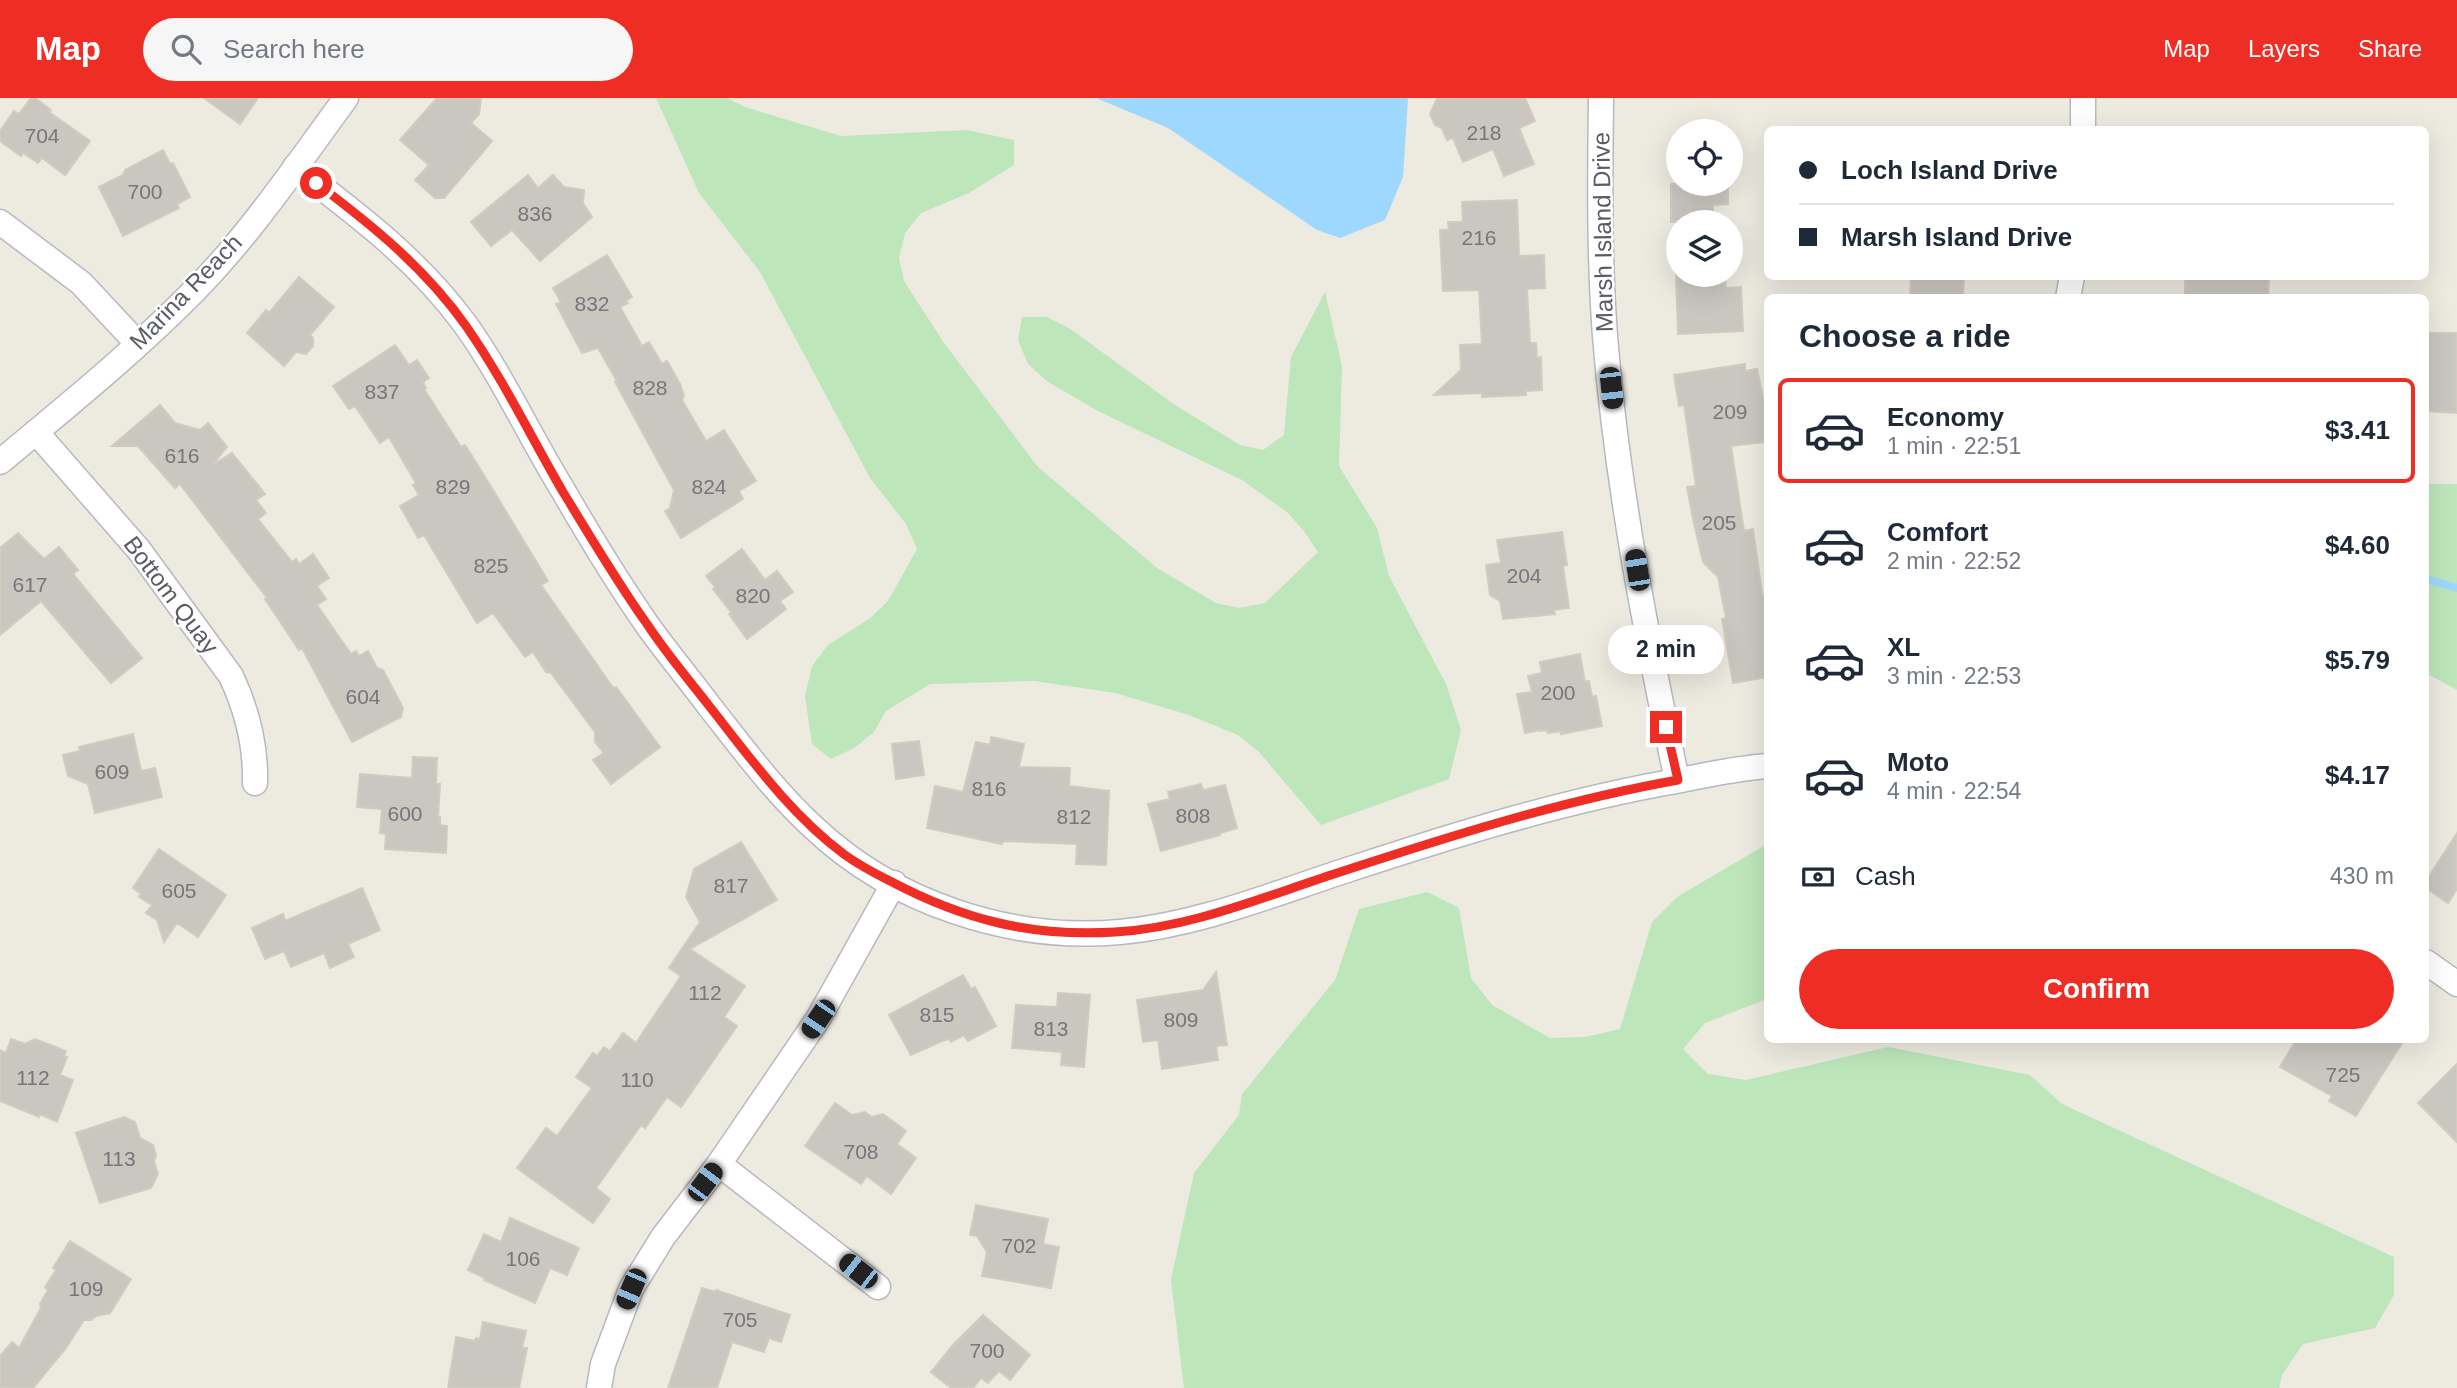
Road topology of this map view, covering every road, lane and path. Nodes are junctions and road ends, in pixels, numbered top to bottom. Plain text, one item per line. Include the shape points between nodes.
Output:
1 (346, 98) edge
2 (1601, 98) edge
3 (2083, 98) edge
4 (2083, 126) edge
5 (295, 167) junction
6 (0, 222) edge
7 (137, 343) junction
8 (36, 432) junction
9 (0, 463) edge
10 (1764, 767) edge
11 (1678, 780) junction
12 (255, 783) dead end
13 (894, 883) junction
14 (2429, 964) edge
15 (2457, 984) edge
16 (719, 1164) junction
17 (878, 1287) dead end
18 (599, 1388) edge

1 - 5 street, Marina Reach
2 - 11 street, Marsh Island Drive via 1605,335 1620,468 1649,647
3 - 4 street
5 - 7 street, Marina Reach via 195,290
5 - 13 street via 404,254 466,325 647,625 768,781 845,855
6 - 7 street via 81,283
7 - 8 street, Marina Reach
8 - 9 street, Marina Reach
8 - 12 street, Bottom Quay via 139,550 231,676 250,729
10 - 11 street
11 - 13 street via 1515,817 1213,914 1143,929 1032,930 972,918
13 - 16 street via 818,1019
14 - 15 street
16 - 17 street
16 - 18 street via 663,1237 631,1289 603,1364

